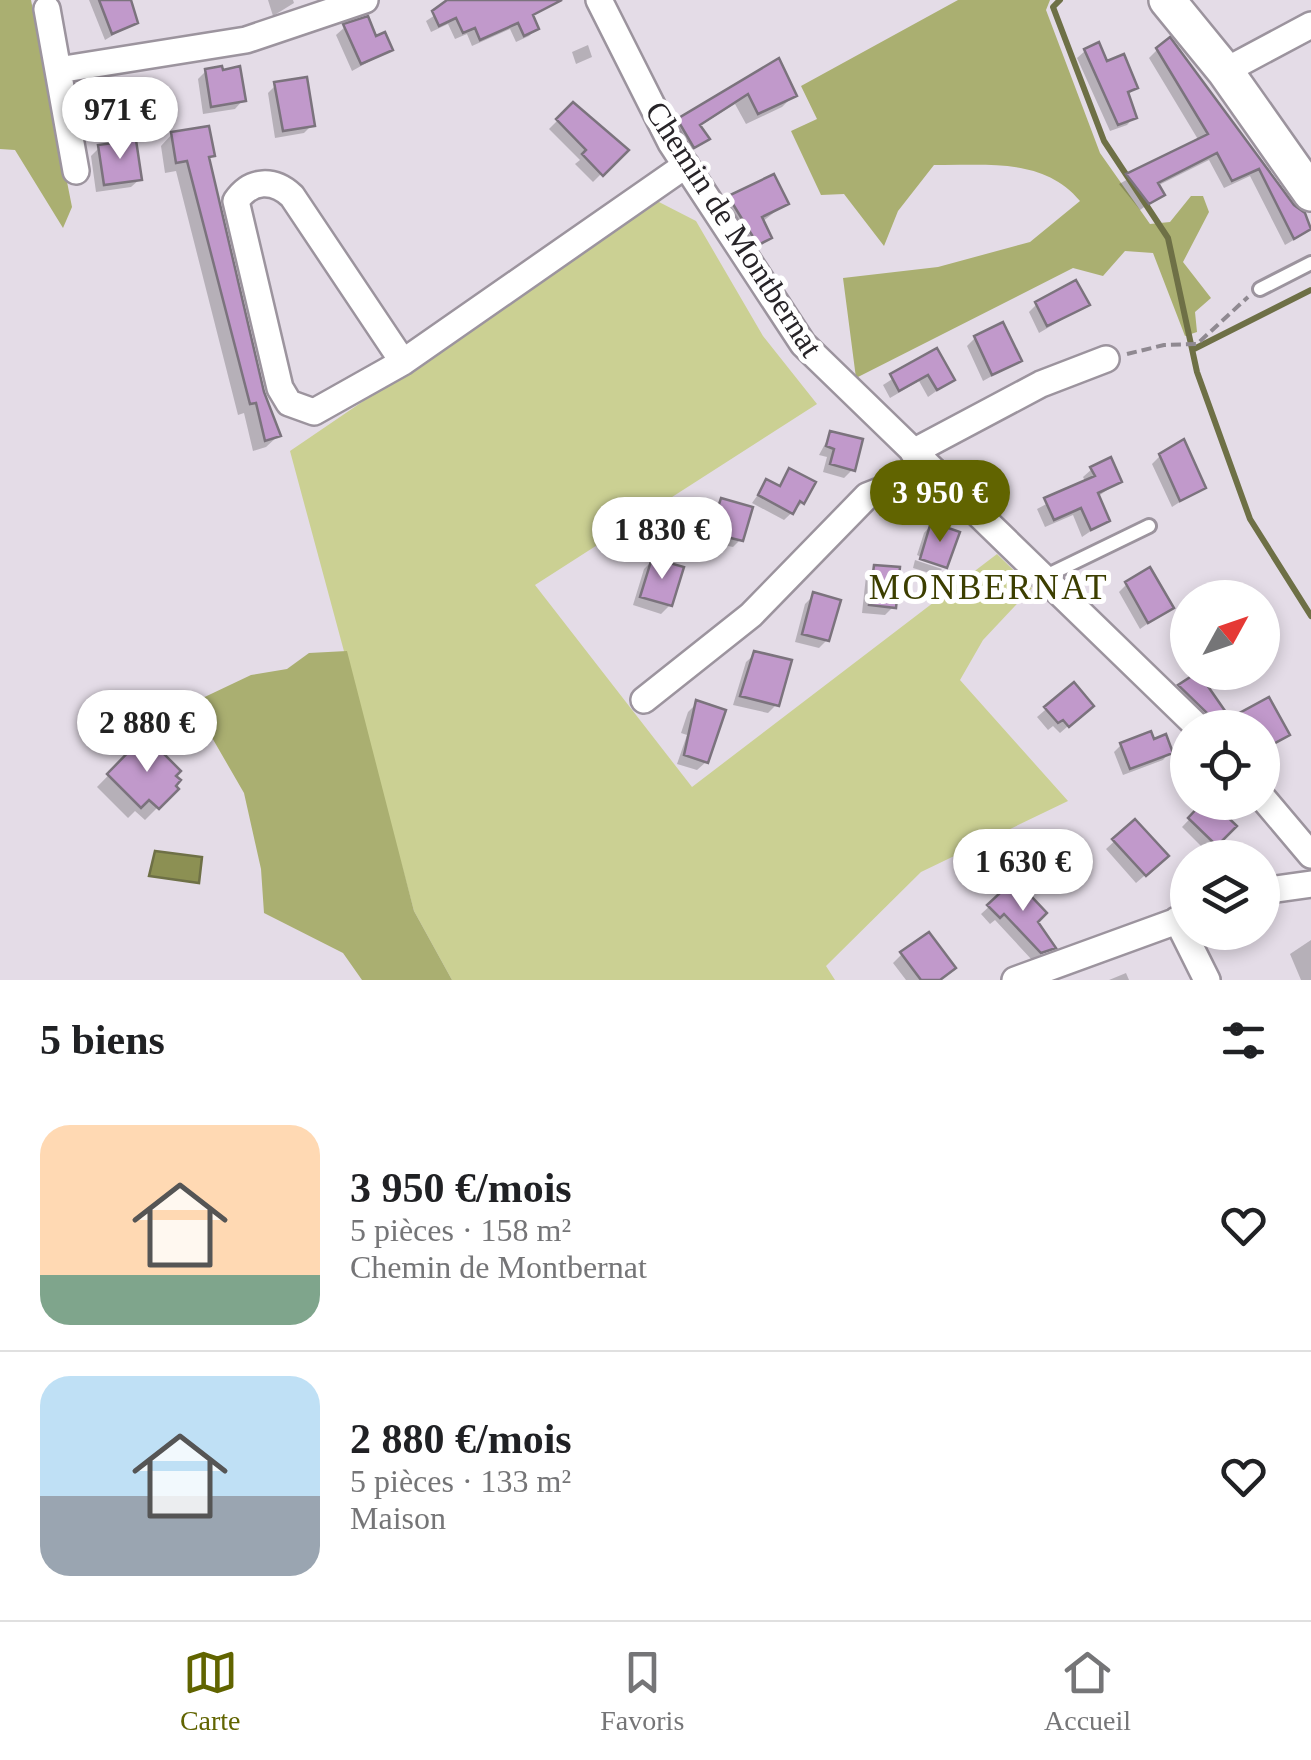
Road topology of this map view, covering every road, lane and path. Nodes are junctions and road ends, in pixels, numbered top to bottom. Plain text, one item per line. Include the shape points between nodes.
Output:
1 (365, 0) edge
2 (598, 0) edge
3 (1168, 0) edge
4 (47, 9) dead end
5 (1311, 25) edge
6 (58, 70) junction
7 (1226, 72) junction
8 (686, 165) junction
9 (76, 171) dead end
10 (1311, 193) edge
11 (1311, 263) edge
12 (1260, 289) joint
13 (1106, 359) joint
14 (402, 362) junction
15 (913, 452) junction
16 (934, 470) junction
17 (1150, 526) dead end
18 (1046, 576) junction
19 (644, 700) dead end
20 (1181, 710) edge
21 (1280, 819) edge
22 (1311, 856) edge
23 (1311, 884) edge
24 (1280, 888) edge
25 (1170, 923) edge
26 (1194, 950) edge
27 (1015, 980) edge
28 (1206, 980) edge

1 - 6 street via 246,40
2 - 8 street, Chemin de Montbernat
3 - 7 street
4 - 6 street
5 - 7 street
6 - 9 street
7 - 10 street
8 - 14 street
8 - 15 street, Chemin de Montbernat via 802,344
11 - 12 lane
12 - 13 path via 1194,345
13 - 15 street via 1041,384
14 - 14 street via 314,412 290,403 280,388 236,201 242,193 272,184 292,196
15 - 16 street, Chemin de Montbernat
16 - 18 street, Chemin de Montbernat
16 - 19 street via 867,496 752,615
17 - 18 lane
18 - 20 street, Chemin de Montbernat
21 - 22 street
23 - 24 street
25 - 27 street
26 - 28 street

